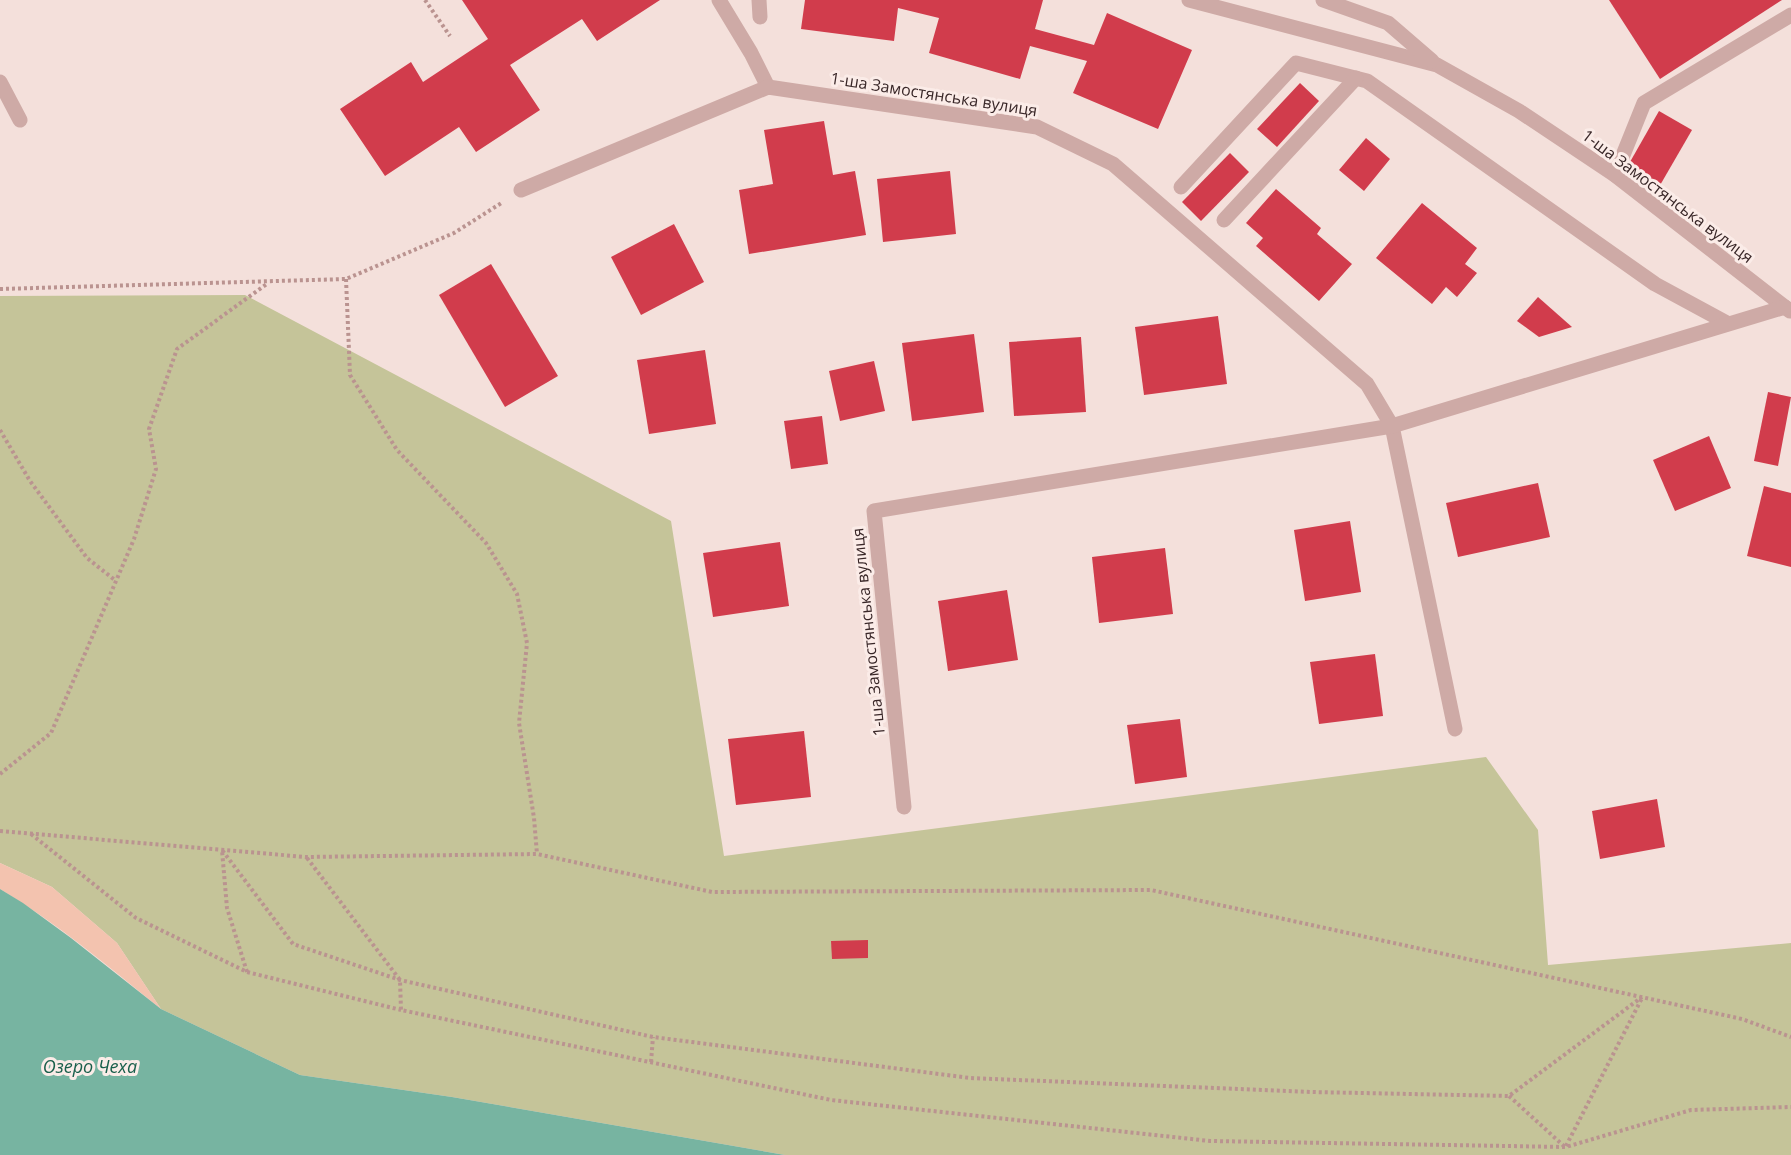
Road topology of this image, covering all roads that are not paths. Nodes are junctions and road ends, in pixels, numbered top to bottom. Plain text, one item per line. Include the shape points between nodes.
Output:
1 (719, 0) edge
2 (759, 0) edge
3 (1189, 0) edge
4 (1323, 0) edge
5 (1791, 15) edge
6 (760, 18) dead end
7 (1437, 65) junction
8 (1356, 78) junction
9 (0, 82) edge
10 (768, 87) junction
11 (21, 120) dead end
12 (1614, 175) junction
13 (1181, 187) dead end
14 (521, 190) road end
15 (1224, 220) dead end
16 (1788, 309) edge
17 (1727, 323) junction
18 (1392, 426) junction
19 (1455, 729) dead end
20 (904, 807) dead end

1 - 10 street
2 - 6 street
3 - 7 street, 1-ша Замостянська вулиця
4 - 7 street via 1388,23
5 - 12 street via 1644,103
7 - 12 street, 1-ша Замостянська вулиця via 1519,111
8 - 13 street via 1296,63
8 - 15 street
8 - 17 street via 1367,81 1655,284
9 - 11 street
10 - 14 street
10 - 18 street, 1-ша Замостянська вулиця via 1037,127 1113,164 1367,384
12 - 16 street, 1-ша Замостянська вулиця
16 - 17 street, 1-ша Замостянська вулиця
17 - 18 street, 1-ша Замостянська вулиця
18 - 19 street
18 - 20 street, 1-ша Замостянська вулиця via 874,511

